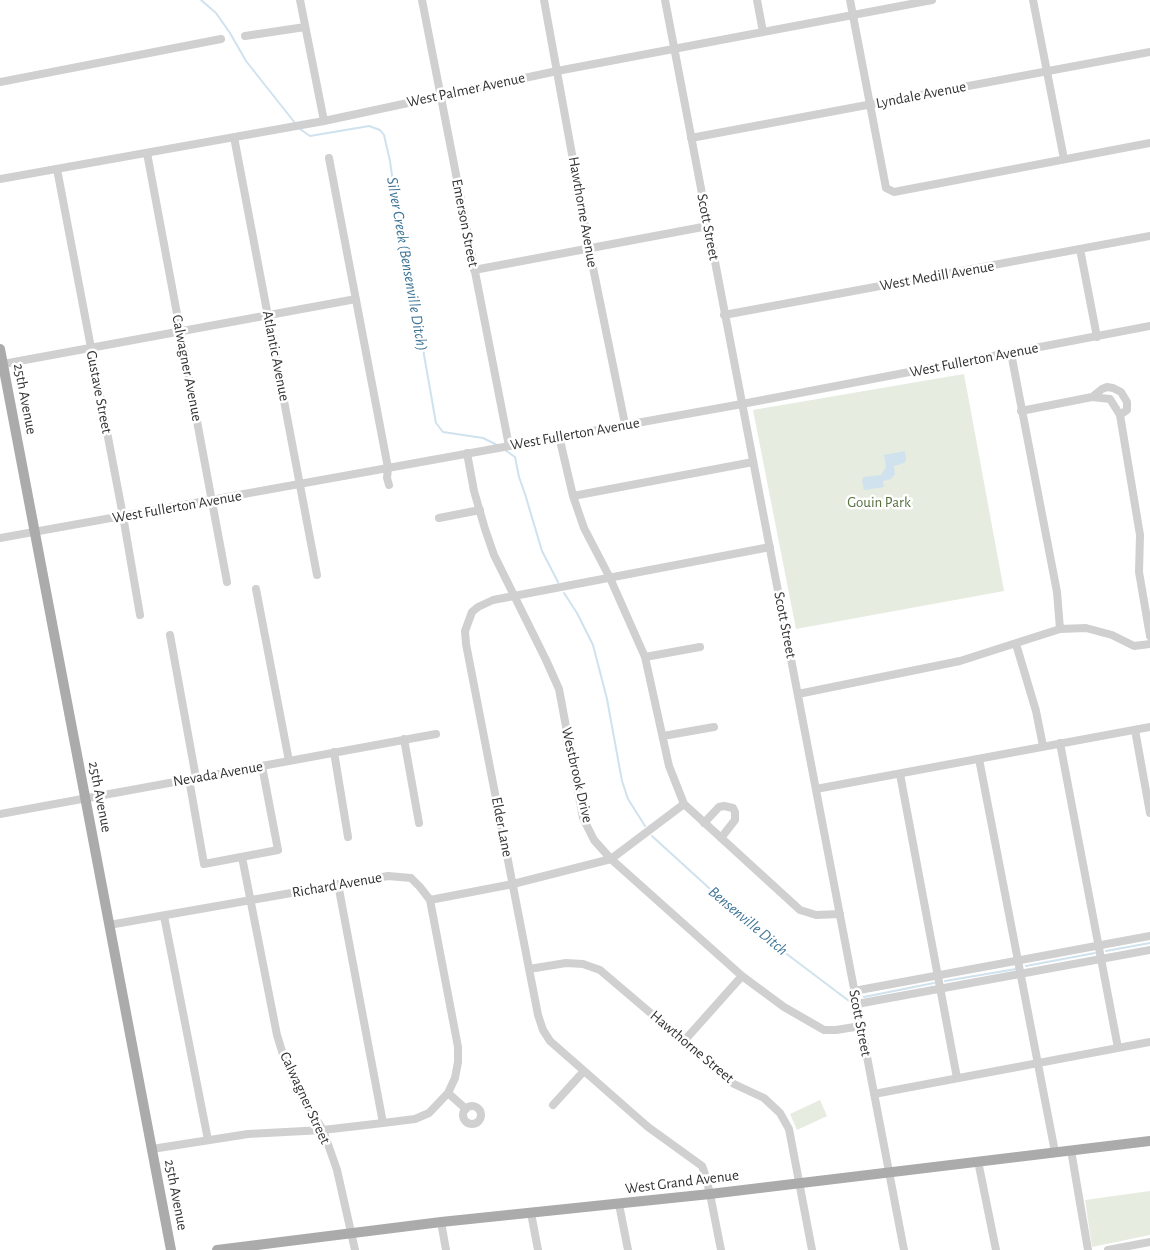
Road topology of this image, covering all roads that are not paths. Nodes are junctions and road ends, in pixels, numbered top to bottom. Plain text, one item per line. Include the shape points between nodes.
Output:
1 (300, 0) edge
2 (422, 0) edge
3 (544, 0) edge
4 (665, 0) edge
5 (757, 0) edge
6 (850, 0) edge
7 (932, 0) edge
8 (1033, 0) edge
9 (852, 15) junction
10 (305, 27) junction
11 (763, 32) junction
12 (245, 36) dead end
13 (221, 39) dead end
14 (674, 49) junction
15 (1150, 52) edge
16 (557, 71) junction
17 (1047, 71) junction
18 (0, 82) edge
19 (440, 96) junction
20 (870, 104) junction
21 (324, 120) junction
22 (234, 137) junction
23 (692, 138) junction
24 (1150, 143) edge
25 (147, 154) junction
26 (329, 158) dead end
27 (1064, 159) junction
28 (57, 169) junction
29 (0, 180) edge
30 (708, 226) junction
31 (1150, 236) edge
32 (589, 248) junction
33 (1080, 249) junction
34 (474, 270) junction
35 (356, 298) junction
36 (268, 315) junction
37 (724, 315) junction
38 (1150, 326) edge
39 (180, 332) junction
40 (1097, 337) junction
41 (91, 348) junction
42 (0, 349) edge
43 (1010, 353) junction
44 (3, 364) junction
45 (1092, 397) junction
46 (742, 404) junction
47 (1021, 411) junction
48 (1120, 415) junction
49 (625, 424) junction
50 (559, 436) junction
51 (508, 446) junction
52 (468, 453) junction
53 (753, 462) junction
54 (388, 468) junction
55 (300, 484) junction
56 (389, 485) dead end
57 (573, 496) junction
58 (212, 500) junction
59 (480, 510) junction
60 (123, 516) junction
61 (439, 518) dead end
62 (35, 532) junction
63 (0, 538) edge
64 (770, 547) junction
65 (317, 575) dead end
66 (610, 578) junction
67 (227, 582) dead end
68 (256, 589) dead end
69 (515, 596) junction
70 (140, 615) dead end
71 (1060, 630) junction
72 (170, 635) dead end
73 (1150, 636) edge
74 (1016, 644) junction
75 (1150, 644) edge
76 (700, 647) dead end
77 (645, 657) junction
78 (798, 694) junction
79 (714, 727) dead end
80 (1150, 727) edge
81 (1135, 730) junction
82 (436, 734) dead end
83 (663, 736) junction
84 (404, 739) junction
85 (1060, 744) junction
86 (1043, 746) junction
87 (334, 752) junction
88 (979, 759) junction
89 (289, 761) junction
90 (262, 766) junction
91 (900, 774) junction
92 (193, 778) junction
93 (816, 789) junction
94 (85, 798) junction
95 (684, 804) junction
96 (0, 814) edge
97 (1150, 814) edge
98 (419, 823) dead end
99 (704, 823) junction
100 (348, 837) dead end
101 (721, 838) junction
102 (242, 857) junction
103 (611, 859) junction
104 (338, 884) junction
105 (512, 884) junction
106 (251, 900) junction
107 (430, 900) junction
108 (840, 914) junction
109 (164, 916) junction
110 (109, 925) junction
111 (1150, 936) edge
112 (1099, 945) junction
113 (1150, 950) edge
114 (1102, 959) junction
115 (1018, 960) junction
116 (529, 969) junction
117 (1021, 974) junction
118 (742, 976) junction
119 (938, 976) junction
120 (940, 989) junction
121 (854, 991) junction
122 (857, 1004) junction
123 (861, 1026) junction
124 (684, 1041) junction
125 (1150, 1042) edge
126 (1118, 1048) junction
127 (1038, 1063) junction
128 (584, 1071) junction
129 (957, 1078) junction
130 (448, 1093) junction
131 (874, 1094) junction
132 (554, 1105) dead end
133 (466, 1109) dead end
134 (383, 1123) junction
135 (323, 1130) junction
136 (208, 1140) junction
137 (1150, 1141) edge
138 (152, 1150) junction
139 (1071, 1150) junction
140 (1055, 1152) junction
141 (978, 1161) junction
142 (889, 1172) junction
143 (799, 1182) junction
144 (710, 1194) junction
145 (619, 1204) junction
146 (531, 1213) junction
147 (441, 1222) junction
148 (352, 1233) junction
149 (1150, 1242) edge
150 (262, 1247) edge
151 (171, 1250) edge
152 (217, 1250) edge
153 (355, 1250) edge
154 (446, 1250) edge
155 (538, 1250) edge
156 (628, 1250) edge
157 (721, 1250) edge
158 (812, 1250) edge
159 (904, 1250) edge
160 (996, 1250) edge
161 (1088, 1250) edge
162 (1108, 1250) edge

1 - 10 street
2 - 19 street, Emerson Street
3 - 16 street, Hawthorne Avenue
4 - 14 street, Scott Street
5 - 11 street
6 - 9 street
7 - 9 street, West Palmer Avenue
8 - 17 street
9 - 11 street, West Palmer Avenue
9 - 20 street
10 - 12 street
10 - 21 street
11 - 14 street, West Palmer Avenue
13 - 18 street
14 - 16 street, West Palmer Avenue
14 - 23 street, Scott Street
15 - 17 street, Lyndale Avenue
16 - 19 street, West Palmer Avenue
16 - 32 street, Hawthorne Avenue
17 - 20 street, Lyndale Avenue
17 - 27 street
19 - 21 street, West Palmer Avenue
19 - 34 street, Emerson Street
20 - 23 street, Lyndale Avenue
20 - 27 street via 886,188 894,192
21 - 22 street, West Palmer Avenue
22 - 25 street, West Palmer Avenue
22 - 36 street, Atlantic Avenue
23 - 30 street, Scott Street
24 - 27 street
25 - 28 street, West Palmer Avenue
25 - 39 street, Calwagner Avenue
26 - 35 street
28 - 29 street, West Palmer Avenue
28 - 41 street, Gustave Street
30 - 32 street
30 - 37 street, Scott Street
31 - 33 street, West Medill Avenue
32 - 34 street
32 - 49 street, Hawthorne Avenue
33 - 37 street, West Medill Avenue
33 - 40 street
34 - 51 street, Emerson Street
35 - 36 street
35 - 54 street
36 - 39 street
36 - 55 street, Atlantic Avenue
37 - 46 street, Scott Street
38 - 40 street, West Fullerton Avenue
39 - 41 street
39 - 58 street, Calwagner Avenue
40 - 43 street, West Fullerton Avenue
41 - 44 street
41 - 60 street, Gustave Street
42 - 44 main road, 25th Avenue
43 - 46 street, West Fullerton Avenue
43 - 47 street
44 - 62 main road, 25th Avenue
45 - 47 street
45 - 48 street via 1110,399
45 - 48 street via 1107,388 1120,392 1127,402 1127,410
46 - 49 street, West Fullerton Avenue
46 - 53 street, Scott Street
47 - 71 street via 1056,592
48 - 73 street via 1140,534 1139,572
49 - 50 street, West Fullerton Avenue
50 - 51 street, West Fullerton Avenue
50 - 57 street
51 - 52 street, West Fullerton Avenue
52 - 54 street, West Fullerton Avenue
52 - 59 street, Westbrook Drive
53 - 57 street
53 - 64 street, Scott Street
54 - 55 street, West Fullerton Avenue
54 - 56 street
55 - 58 street, West Fullerton Avenue
55 - 65 street, Atlantic Avenue
57 - 66 street via 584,528
58 - 60 street, West Fullerton Avenue
58 - 67 street, Calwagner Avenue
59 - 61 street
59 - 69 street, Westbrook Drive via 494,555
60 - 62 street, West Fullerton Avenue
60 - 70 street, Gustave Street
62 - 63 street, West Fullerton Avenue
62 - 94 main road, 25th Avenue
64 - 66 street, Elder Lane
64 - 78 street, Scott Street
66 - 69 street, Elder Lane
66 - 77 street
68 - 89 street
69 - 103 street, Westbrook Drive via 559,689 584,818 594,840
69 - 105 street, Elder Lane via 478,607 468,619 465,631
71 - 74 street
71 - 75 street via 1086,628 1112,635 1134,646
72 - 92 street
74 - 78 street via 960,661
74 - 86 street
76 - 77 street
77 - 83 street
78 - 93 street, Scott Street
79 - 83 street
80 - 81 street
81 - 85 street
81 - 97 street
82 - 84 street, Nevada Avenue
83 - 95 street via 672,777
84 - 87 street, Nevada Avenue
84 - 98 street
85 - 86 street
85 - 112 street
86 - 88 street
87 - 89 street, Nevada Avenue
87 - 100 street
88 - 91 street
88 - 115 street
89 - 90 street, Nevada Avenue
90 - 92 street, Nevada Avenue
90 - 102 street via 278,850
91 - 93 street
91 - 119 street
92 - 94 street, Nevada Avenue
92 - 102 street via 204,864
93 - 108 street, Scott Street
94 - 96 street, Nevada Avenue
94 - 110 main road, 25th Avenue
95 - 99 street
95 - 103 street
99 - 101 street
99 - 101 street via 719,807 732,808 735,820
101 - 108 street via 800,910 816,915
102 - 106 street, Calwagner Street
103 - 105 street
103 - 118 street, Westbrook Drive
104 - 106 street, Richard Avenue
104 - 107 street, Richard Avenue via 388,876 411,878
104 - 134 street
105 - 107 street
105 - 116 street, Elder Lane
106 - 109 street, Richard Avenue
106 - 135 street, Calwagner Street via 277,1036 297,1088
107 - 130 street via 458,1047 455,1078
108 - 121 street, Scott Street
109 - 110 street, Richard Avenue
109 - 136 street
110 - 138 main road, 25th Avenue
111 - 112 street
112 - 114 street
112 - 115 street
113 - 114 street
114 - 117 street
114 - 126 street
115 - 117 street
115 - 119 street
116 - 124 street, Hawthorne Street via 566,962 600,970
116 - 128 street, Elder Lane via 543,1030 550,1041
117 - 120 street
117 - 127 street
118 - 123 street, Westbrook Drive via 821,1029 830,1031
118 - 124 street
119 - 120 street
119 - 121 street
120 - 122 street
120 - 129 street
121 - 122 street, Scott Street
122 - 123 street, Scott Street
123 - 131 street, Scott Street
124 - 143 street, Hawthorne Street via 734,1084 764,1098 780,1113 789,1129
125 - 126 street
126 - 127 street
127 - 129 street
127 - 140 street
128 - 132 street
128 - 144 street, Elder Lane via 648,1127 702,1166
129 - 131 street
130 - 133 street
130 - 134 street via 429,1113 415,1119
131 - 142 street, Scott Street
134 - 135 street
135 - 136 street via 248,1134
135 - 148 street, Calwagner Street
136 - 138 street
137 - 139 main road, West Grand Avenue
138 - 151 main road, 25th Avenue
139 - 140 main road, West Grand Avenue
139 - 161 street
140 - 141 main road, West Grand Avenue
141 - 142 main road, West Grand Avenue
141 - 160 street
142 - 143 main road, West Grand Avenue
142 - 159 street, Scott Street
143 - 144 main road, West Grand Avenue
143 - 158 street, Hawthorne Street
144 - 145 main road, West Grand Avenue
144 - 157 street, Elder Lane
145 - 146 main road, West Grand Avenue
145 - 156 street
146 - 147 main road, West Grand Avenue
146 - 155 street
147 - 148 main road, West Grand Avenue
147 - 154 street
148 - 150 main road, West Grand Avenue
148 - 153 street, Calwagner Street
149 - 162 street
150 - 152 main road, West Grand Avenue

